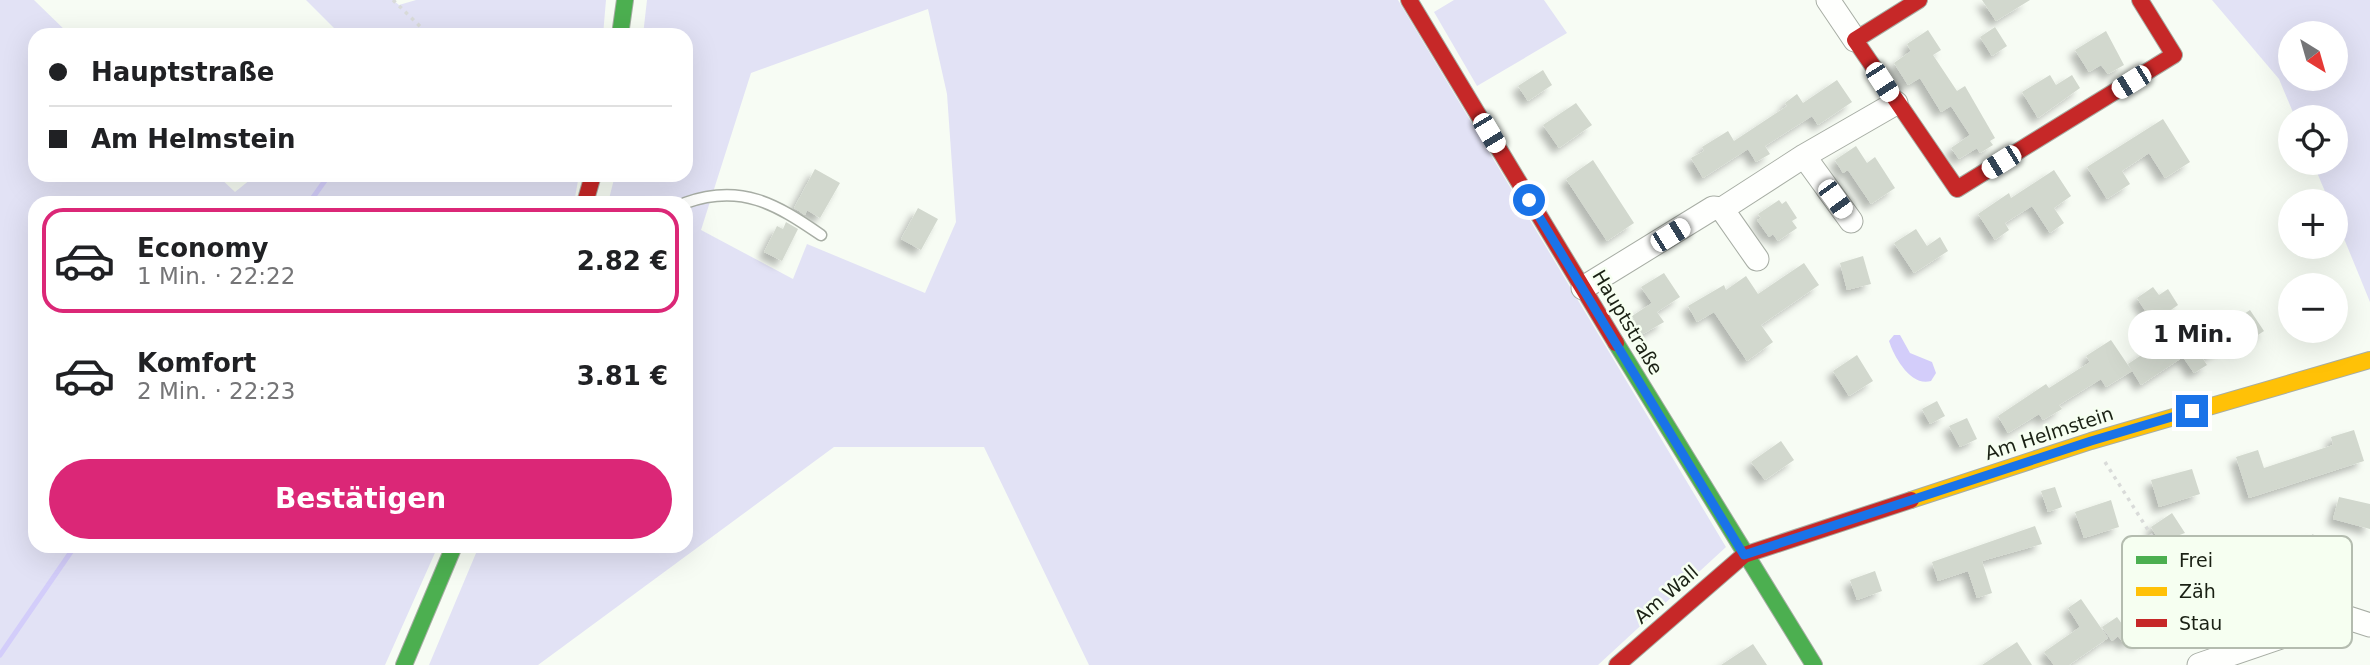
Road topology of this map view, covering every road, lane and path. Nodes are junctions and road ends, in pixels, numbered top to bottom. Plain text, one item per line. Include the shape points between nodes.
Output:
1 (393, 0) edge
2 (625, 0) edge
3 (1409, 0) edge
4 (1828, 0) edge
5 (1919, 0) edge
6 (2140, 0) edge
7 (422, 28) edge
8 (621, 28) edge
9 (1855, 40) junction
10 (1896, 103) junction
11 (1804, 156) junction
12 (693, 200) edge
13 (1723, 209) junction
14 (1851, 220) dead end
15 (821, 234) dead end
16 (1756, 259) dead end
17 (1583, 288) junction
18 (2370, 360) edge
19 (2091, 441) junction
20 (2152, 536) edge
21 (451, 553) edge
22 (1744, 555) junction
23 (2352, 619) edge
24 (2370, 625) edge
25 (2224, 648) edge
26 (2248, 648) edge
27 (2228, 655) junction
28 (404, 665) edge
29 (1617, 665) edge
30 (1814, 665) edge
31 (2199, 665) edge

1 - 7 path
2 - 8 street
3 - 17 street, Hauptstraße
4 - 9 street
5 - 9 street
6 - 10 street via 2174,55 1957,189
9 - 10 street
10 - 11 street
11 - 13 street
11 - 14 street
12 - 15 lane via 746,195 778,206
13 - 16 street
13 - 17 street via 1713,208
17 - 22 street, Hauptstraße
18 - 19 street, Am Helmstein
19 - 20 path
19 - 22 street, Am Helmstein
21 - 28 street
22 - 29 street, Am Wall
22 - 30 street, Hauptstraße
23 - 24 street
25 - 27 path
26 - 27 street
27 - 31 street

